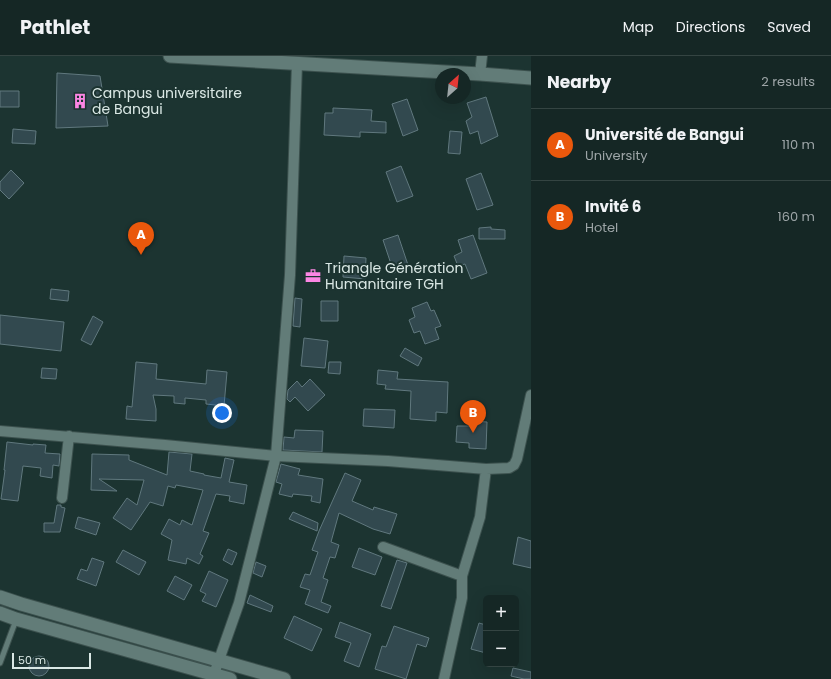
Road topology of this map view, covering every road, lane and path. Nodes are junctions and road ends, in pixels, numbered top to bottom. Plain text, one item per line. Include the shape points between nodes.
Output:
1 (170, 56) edge
2 (482, 56) edge
3 (301, 61) edge
4 (480, 74) junction
5 (531, 78) edge
6 (531, 395) edge
7 (0, 431) edge
8 (69, 436) junction
9 (276, 456) junction
10 (486, 468) junction
11 (62, 498) dead end
12 (383, 547) dead end
13 (462, 576) junction
14 (0, 597) edge
15 (0, 613) edge
16 (16, 619) junction
17 (219, 660) junction
18 (0, 663) edge
19 (214, 674) junction
20 (230, 679) edge
21 (284, 679) edge
22 (444, 679) edge

1 - 3 street
2 - 4 street
3 - 4 street
3 - 9 street via 291,259
4 - 5 street
6 - 10 street via 514,465 509,468
7 - 8 street
8 - 9 street
8 - 11 street
9 - 10 street
9 - 17 street via 239,603
10 - 13 street via 480,517
12 - 13 street
13 - 22 street via 462,598
14 - 17 street
15 - 16 street
16 - 18 lane
16 - 19 street
17 - 19 street
17 - 21 street
19 - 20 street

